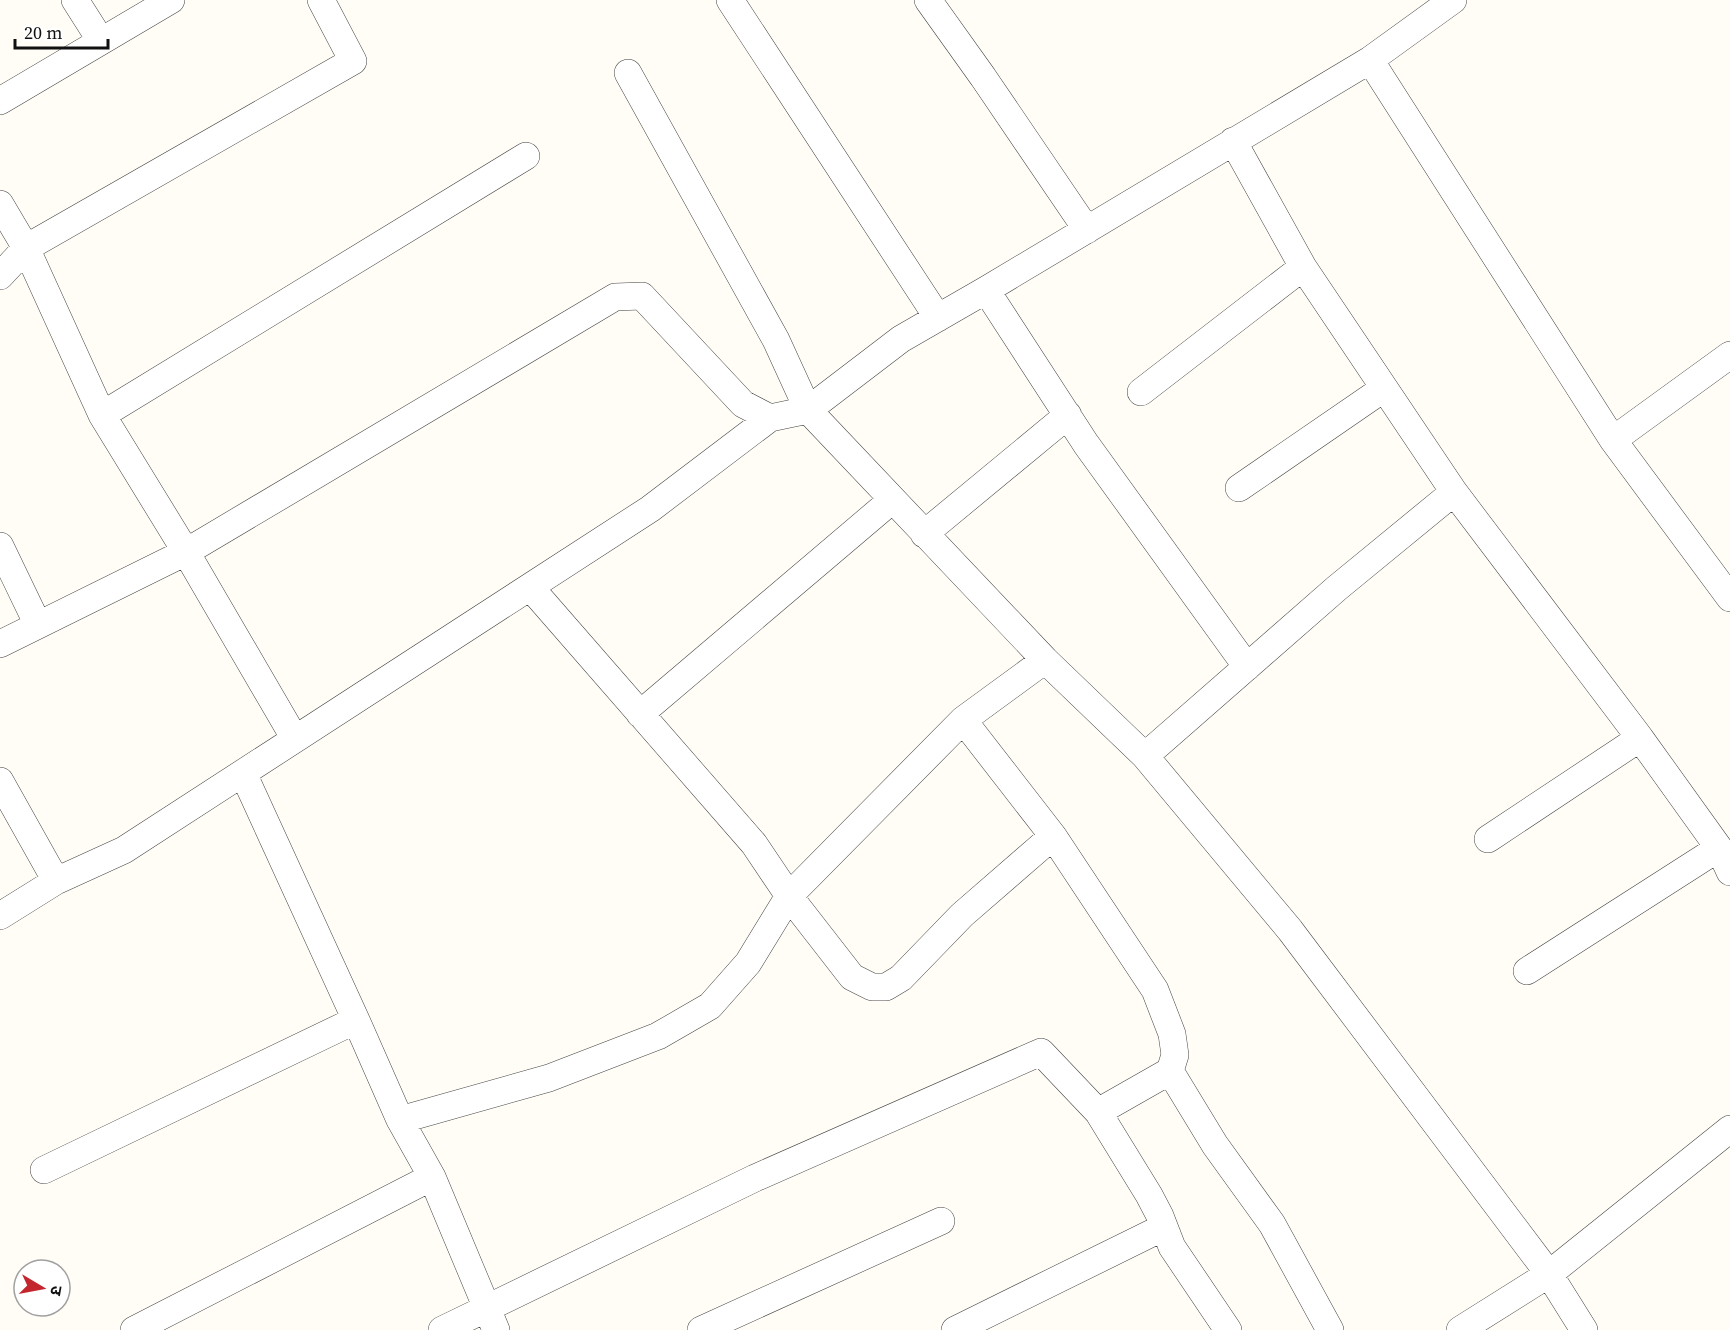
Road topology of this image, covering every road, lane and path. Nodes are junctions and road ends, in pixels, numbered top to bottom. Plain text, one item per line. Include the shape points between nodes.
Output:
1 (75, 0) edge
2 (171, 0) edge
3 (321, 0) edge
4 (730, 0) edge
5 (928, 0) edge
6 (1453, 0) edge
7 (101, 41) junction
8 (1370, 60) junction
9 (628, 73) dead end
10 (0, 101) edge
11 (1233, 141) junction
12 (526, 156) dead end
13 (0, 204) edge
14 (1087, 230) junction
15 (26, 249) junction
16 (1303, 267) junction
17 (0, 276) edge
18 (986, 290) junction
19 (938, 318) junction
20 (1726, 366) edge
21 (1383, 389) junction
22 (1141, 392) dead end
23 (808, 410) junction
24 (102, 415) junction
25 (1068, 415) junction
26 (770, 418) junction
27 (1613, 440) junction
28 (1239, 488) dead end
29 (1454, 492) junction
30 (892, 500) junction
31 (924, 534) junction
32 (0, 546) edge
33 (186, 552) junction
34 (530, 587) junction
35 (1730, 598) edge
36 (38, 625) junction
37 (0, 644) edge
38 (1045, 660) junction
39 (1247, 667) junction
40 (640, 714) junction
41 (963, 720) junction
42 (1640, 738) junction
43 (295, 739) junction
44 (1145, 756) junction
45 (243, 773) junction
46 (0, 781) edge
47 (1053, 836) junction
48 (1488, 839) dead end
49 (1724, 860) edge
50 (56, 881) junction
51 (789, 896) junction
52 (0, 916) edge
53 (1527, 971) dead end
54 (356, 1020) junction
55 (1170, 1071) junction
56 (1098, 1112) junction
57 (400, 1120) junction
58 (1730, 1129) edge
59 (44, 1170) dead end
60 (432, 1177) junction
61 (941, 1221) dead end
62 (1164, 1227) junction
63 (1549, 1274) junction
64 (492, 1320) edge
65 (134, 1330) edge
66 (442, 1330) edge
67 (701, 1330) edge
68 (955, 1330) edge
69 (1228, 1330) edge
70 (1330, 1330) edge
71 (1460, 1330) edge
72 (1584, 1330) edge

1 - 7 street
2 - 7 street
3 - 15 street via 353,61
4 - 19 street
5 - 14 street
6 - 8 street
7 - 10 street
8 - 11 street
8 - 27 street
9 - 23 street via 776,340
11 - 14 street
11 - 16 street
12 - 24 street
13 - 15 street
14 - 18 street
15 - 17 street
15 - 24 street
16 - 21 street
16 - 22 street
18 - 19 street
18 - 25 street
19 - 23 street via 901,339
20 - 27 street
21 - 28 street
21 - 29 street
23 - 26 street
23 - 30 street
24 - 33 street
25 - 31 street
25 - 39 street
26 - 33 street via 743,404 642,296 615,297
26 - 34 street via 650,509
27 - 35 street
29 - 39 street
29 - 42 street
30 - 31 street
30 - 40 street
31 - 38 street
32 - 36 street
33 - 36 street
33 - 43 street
34 - 40 street
34 - 43 street
36 - 37 street
38 - 41 street
38 - 44 street
39 - 44 street
40 - 51 street via 754,844
41 - 47 street
41 - 51 street
42 - 48 street
42 - 49 street
43 - 45 street
44 - 63 street via 1290,930
45 - 50 street via 124,850
45 - 54 street
46 - 50 street
47 - 51 street via 962,915 901,978 886,987 872,987 852,977
47 - 55 street via 1155,990 1172,1034 1175,1055
49 - 53 street
50 - 52 street
51 - 57 street via 748,963 710,1006 667,1032 549,1077
54 - 57 street
54 - 59 street
55 - 56 street
55 - 70 street via 1215,1145 1272,1224
56 - 62 street
56 - 64 street via 1041,1052 755,1178
57 - 60 street
58 - 63 street
60 - 64 street
60 - 65 street
61 - 67 street
62 - 68 street
62 - 69 street via 1172,1247
63 - 71 street
63 - 72 street
64 - 66 street

